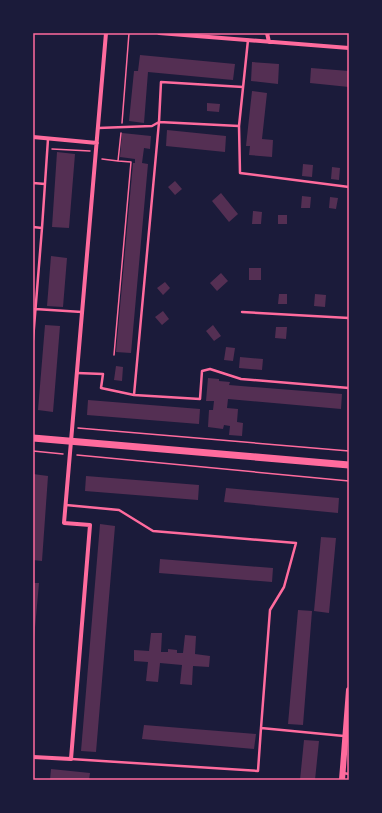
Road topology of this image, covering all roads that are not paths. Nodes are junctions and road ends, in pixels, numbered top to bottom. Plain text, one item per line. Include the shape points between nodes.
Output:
1 (106, 33) edge
2 (159, 33) edge
3 (267, 33) edge
4 (248, 40) junction
5 (269, 42) junction
6 (349, 48) edge
7 (243, 87) junction
8 (160, 122) junction
9 (239, 126) junction
10 (98, 128) junction
11 (33, 137) edge
12 (48, 138) junction
13 (97, 142) junction
14 (33, 183) edge
15 (45, 184) junction
16 (349, 187) edge
17 (33, 227) edge
18 (42, 228) junction
19 (36, 309) junction
20 (82, 312) junction
21 (242, 312) dead end
22 (349, 318) edge
23 (33, 340) edge
24 (77, 373) junction
25 (349, 388) edge
26 (134, 395) junction
27 (33, 438) edge
28 (71, 442) junction
29 (349, 465) edge
30 (66, 505) junction
31 (349, 690) edge
32 (261, 728) junction
33 (345, 736) junction
34 (33, 757) edge
35 (71, 759) junction
36 (346, 773) edge
37 (342, 780) edge

1 - 10 street
2 - 4 street
3 - 5 street
4 - 5 street
4 - 7 lane
5 - 6 street
7 - 8 lane via 161,82
7 - 9 lane
8 - 9 lane
8 - 10 lane via 152,126
8 - 26 lane
9 - 16 lane via 240,173
10 - 13 street
11 - 12 street
12 - 13 street
12 - 15 lane
13 - 20 street
14 - 15 lane
15 - 18 lane
17 - 18 lane
18 - 19 lane
19 - 20 lane
19 - 23 lane
20 - 24 street
21 - 22 lane
24 - 26 lane via 103,374 101,388
24 - 28 street
25 - 26 lane via 241,379 210,369 202,371 200,399
27 - 28 main road
28 - 29 main road
28 - 30 street
30 - 32 lane via 119,510 153,531 296,543 284,587 270,610
30 - 35 street via 64,523 90,525
31 - 33 street
32 - 33 lane
32 - 35 lane via 258,771
33 - 36 street
34 - 35 street
36 - 37 street

